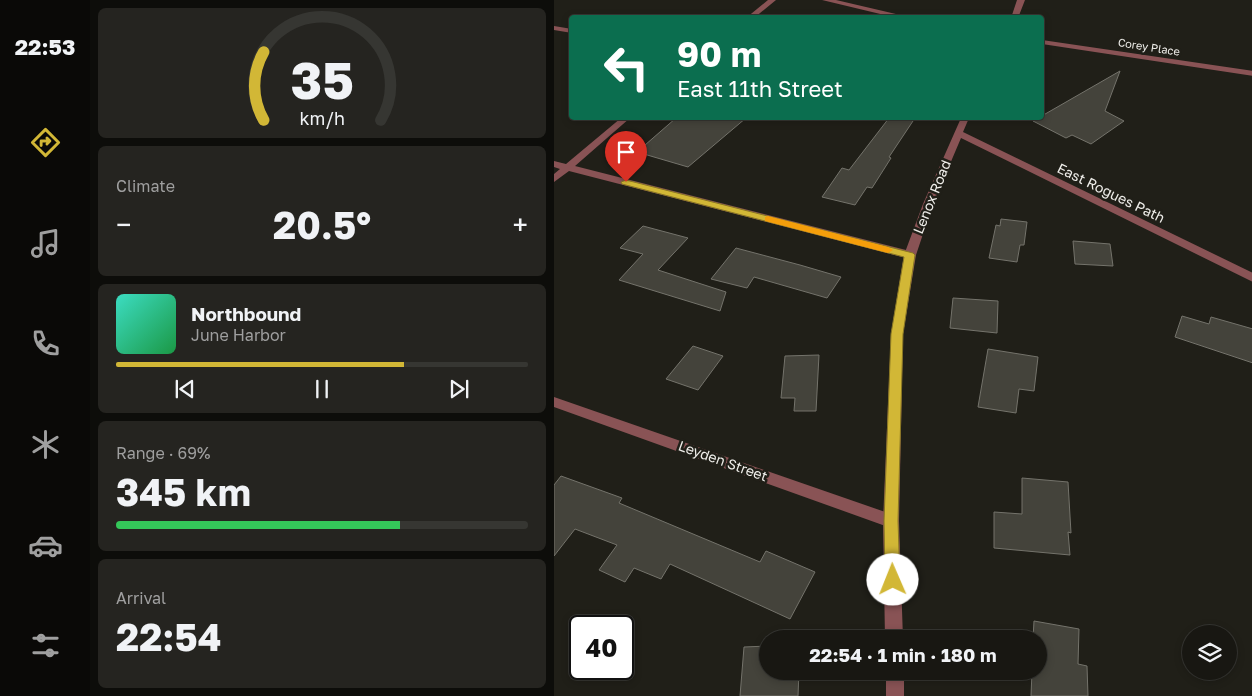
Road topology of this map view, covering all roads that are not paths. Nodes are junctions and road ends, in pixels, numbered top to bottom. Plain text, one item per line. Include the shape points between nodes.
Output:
1 (772, 0) edge
2 (826, 0) edge
3 (1021, 0) edge
4 (753, 15) edge
5 (896, 15) edge
6 (1015, 15) edge
7 (554, 28) edge
8 (569, 30) edge
9 (1044, 42) edge
10 (1252, 74) edge
11 (624, 120) edge
12 (964, 120) edge
13 (958, 133) junction
14 (554, 164) edge
15 (568, 167) junction
16 (554, 178) edge
17 (910, 255) junction
18 (1252, 278) edge
19 (554, 402) edge
20 (891, 521) junction
21 (894, 630) edge
22 (895, 680) edge
23 (895, 696) edge

1 - 4 street
2 - 5 street
3 - 6 street
7 - 8 street
9 - 10 street, Corey Place
11 - 15 street
12 - 13 street, Lenox Road
13 - 17 street, Lenox Road
13 - 18 street, East Rogues Path
14 - 15 street
15 - 16 street
15 - 17 street
17 - 20 street, Lenox Road via 897,334
19 - 20 street, Leyden Street
20 - 21 street, Lenox Road
22 - 23 street

